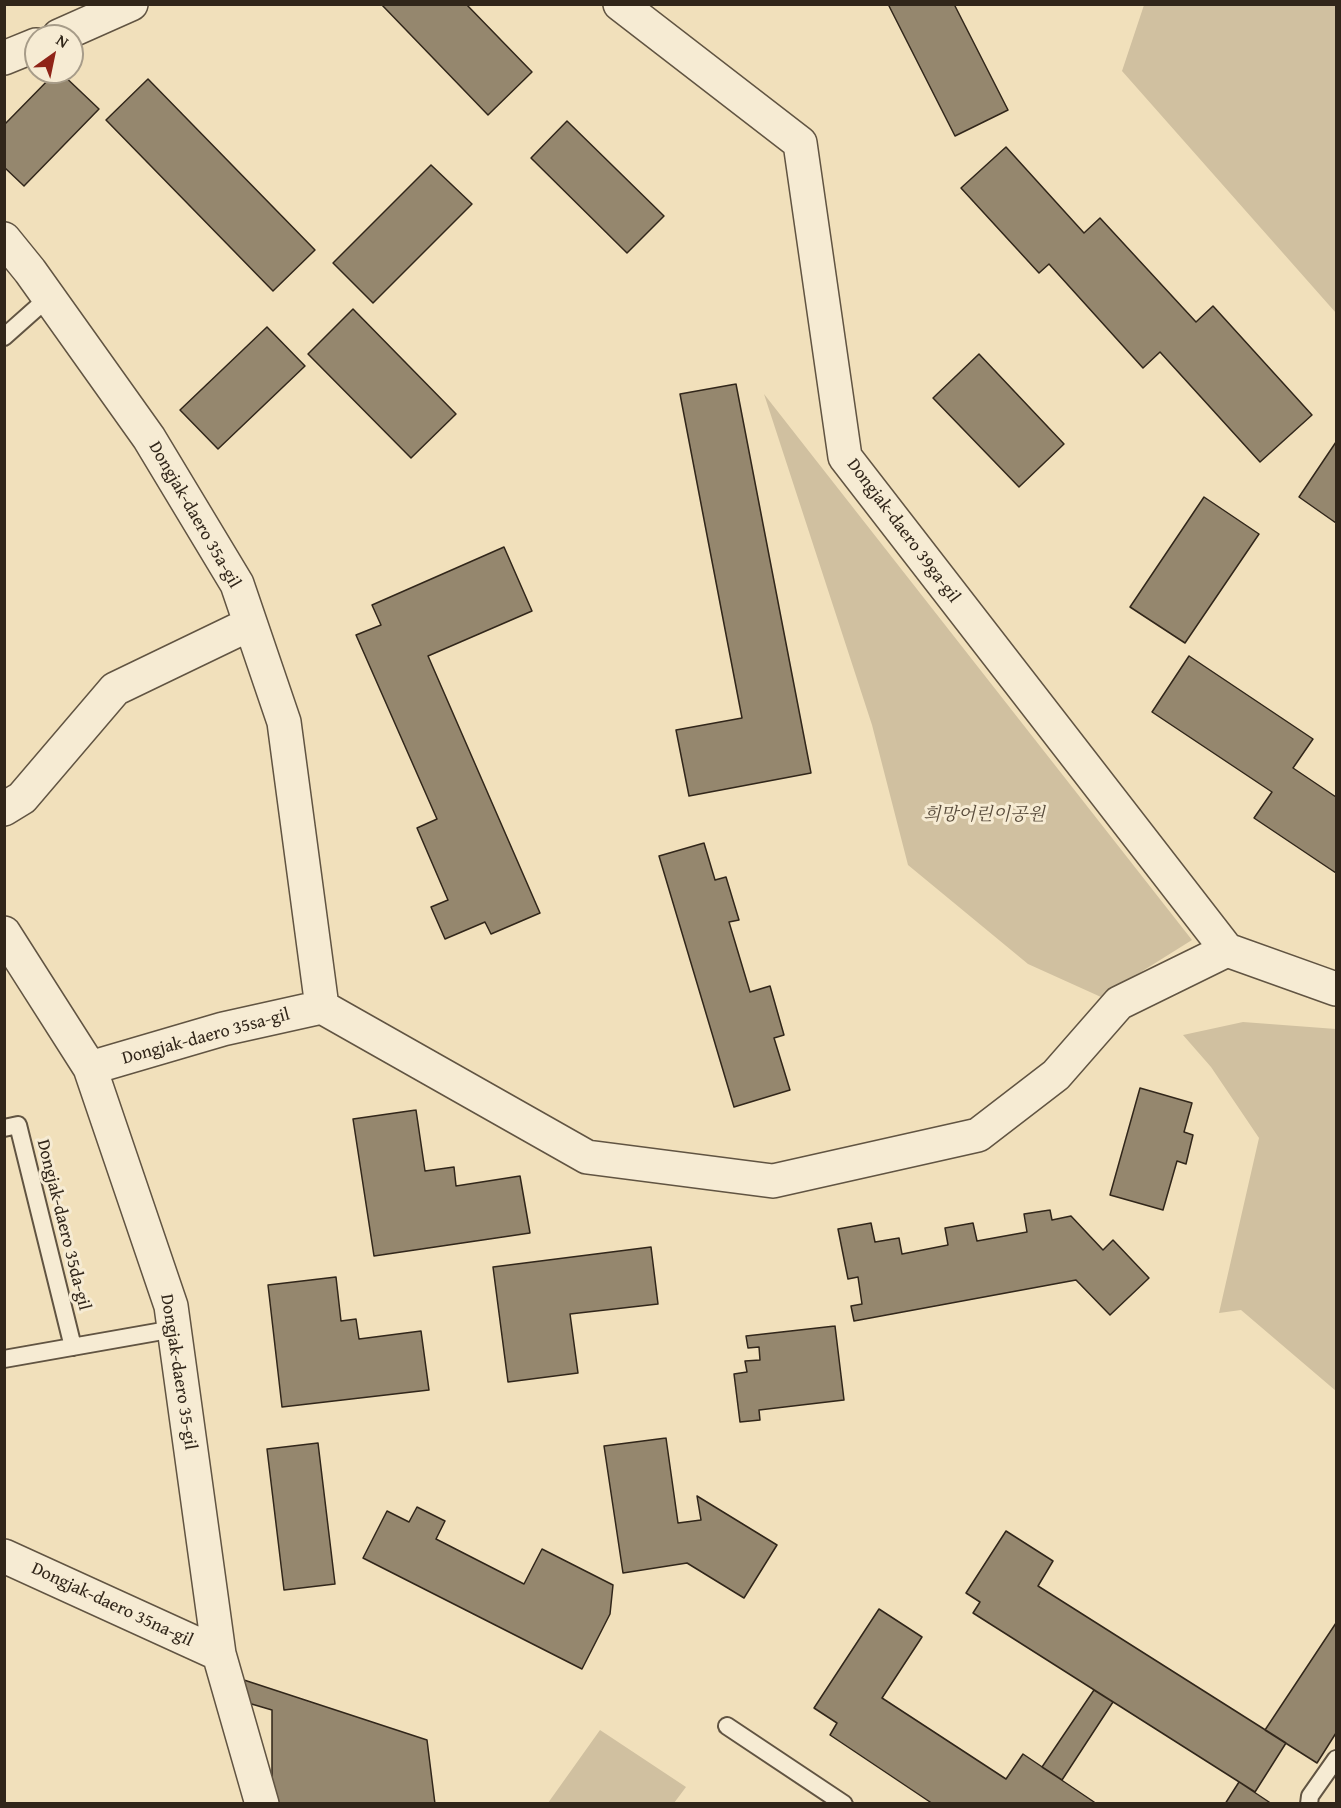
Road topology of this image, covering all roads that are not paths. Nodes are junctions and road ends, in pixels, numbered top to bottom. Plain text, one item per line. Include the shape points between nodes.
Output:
1 (131, 4) edge
2 (620, 4) edge
3 (84, 25) edge
4 (24, 50) edge
5 (4, 58) edge
6 (4, 239) edge
7 (49, 297) junction
8 (4, 337) edge
9 (250, 624) junction
10 (4, 809) edge
11 (4, 933) edge
12 (1227, 950) junction
13 (1336, 989) edge
14 (322, 1007) junction
15 (90, 1068) junction
16 (4, 1128) edge
17 (174, 1329) junction
18 (73, 1347) junction
19 (4, 1359) edge
20 (4, 1556) edge
21 (219, 1654) junction
22 (727, 1726) dead end
23 (1336, 1759) edge
24 (262, 1803) edge
25 (844, 1803) edge
26 (1309, 1803) edge

1 - 3 street
2 - 12 street, Dongjak-daero 39ga-gil via 800,143 845,457
4 - 5 street
6 - 7 street, Dongjak-daero 35a-gil
7 - 8 lane
7 - 9 street, Dongjak-daero 35a-gil via 149,438 237,584
9 - 10 street via 114,689 22,798
9 - 14 street, Dongjak-daero 35a-gil via 284,722
11 - 15 street, Dongjak-daero 35-gil
12 - 13 street
12 - 14 street via 1119,1003 1056,1075 978,1135 773,1181 587,1157
14 - 15 street, Dongjak-daero 35sa-gil via 223,1029
15 - 17 street, Dongjak-daero 35-gil via 171,1306
16 - 18 lane, Dongjak-daero 35da-gil via 18,1125
17 - 18 lane
17 - 21 street, Dongjak-daero 35-gil
18 - 19 lane
20 - 21 street, Dongjak-daero 35na-gil
21 - 24 street, Dongjak-daero 35-gil
22 - 25 lane
23 - 26 lane

